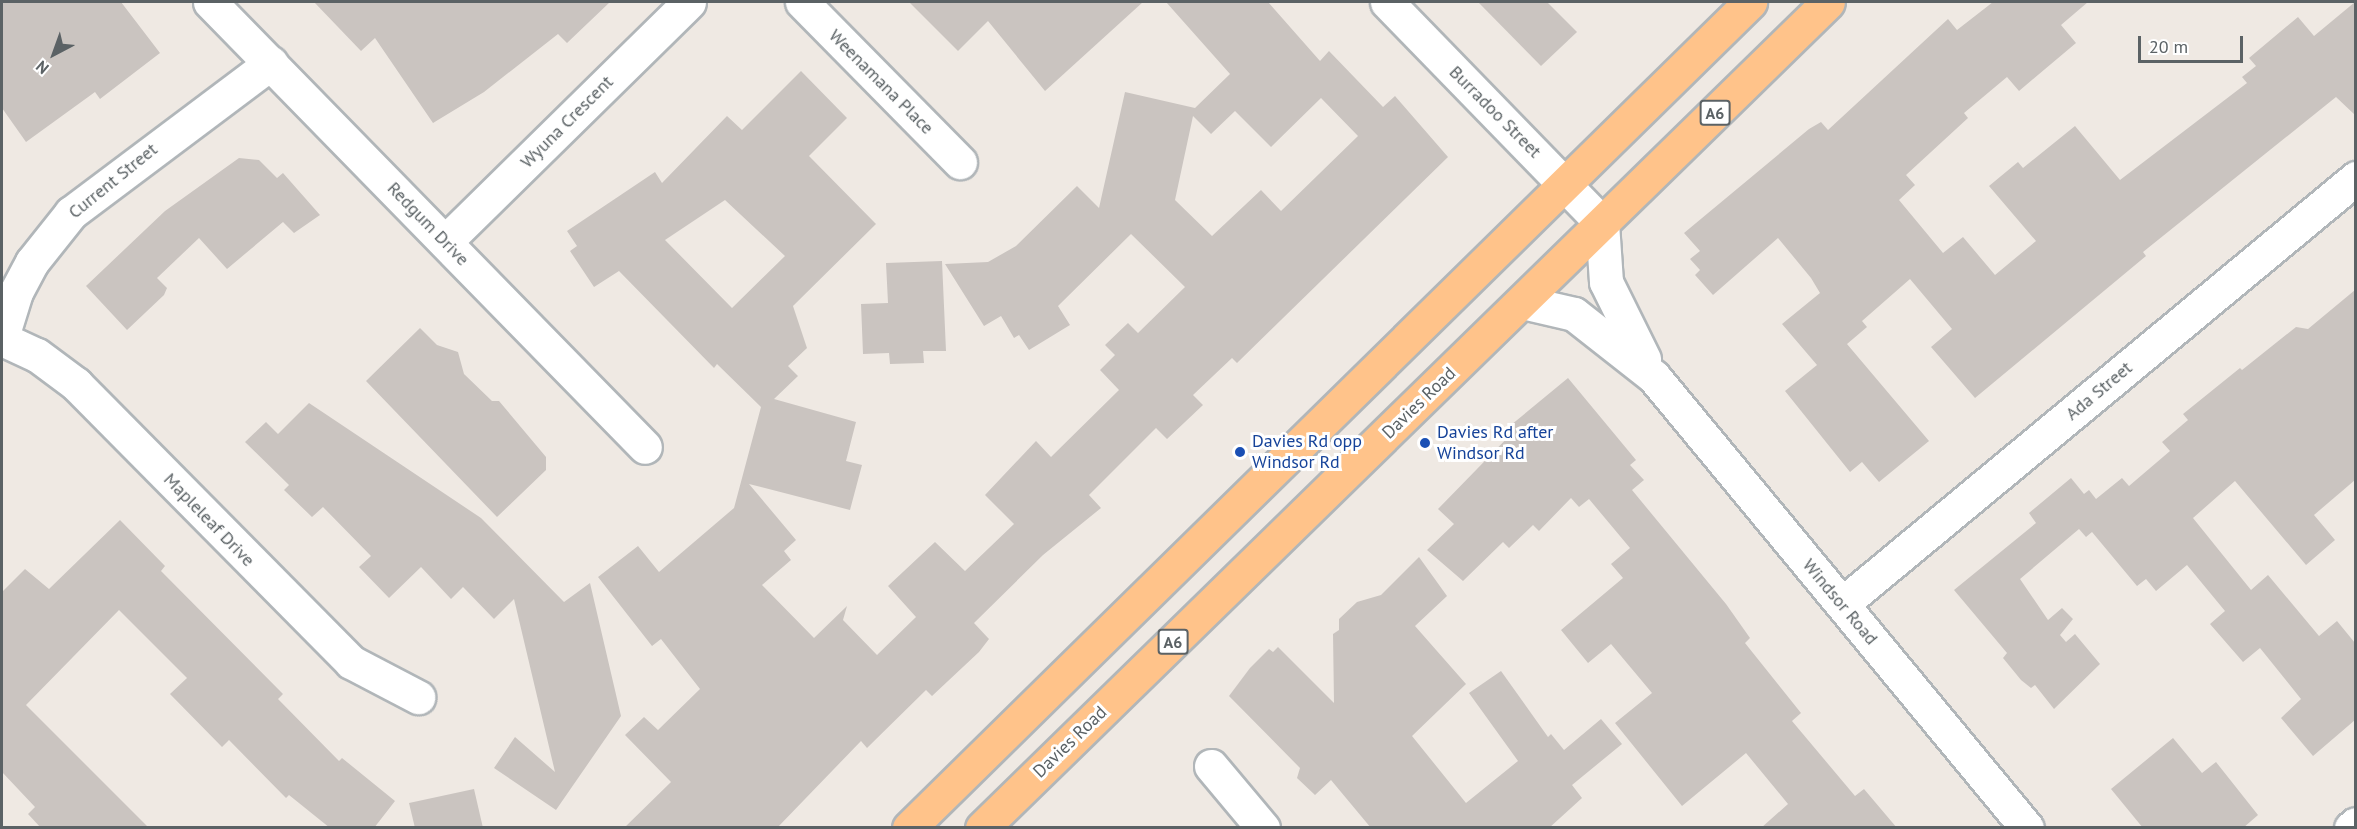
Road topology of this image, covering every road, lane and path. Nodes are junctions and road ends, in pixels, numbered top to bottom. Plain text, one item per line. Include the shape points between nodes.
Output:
1 (210, 2) edge
2 (689, 2) edge
3 (802, 2) edge
4 (1387, 2) edge
5 (1750, 2) edge
6 (1828, 2) edge
7 (271, 63) junction
8 (960, 162) dead end
9 (2355, 178) edge
10 (1565, 182) junction
11 (1602, 223) junction
12 (445, 242) junction
13 (1522, 302) junction
14 (2, 338) edge
15 (1654, 376) junction
16 (645, 447) dead end
17 (1842, 604) junction
18 (418, 698) dead end
19 (1211, 766) dead end
20 (2355, 824) edge
21 (909, 828) edge
22 (982, 828) edge
23 (1263, 828) edge
24 (2027, 828) edge
25 (2351, 828) edge

1 - 7 street, Redgum Drive
2 - 12 street, Wyuna Crescent
3 - 8 street, Weenamana Place
4 - 10 street, Burradoo Street
5 - 10 highway
6 - 11 highway, Davies Road / A6
7 - 12 street, Redgum Drive
7 - 14 street, Current Street via 71,213 32,262 16,292
9 - 17 street, Ada Street
10 - 11 street, Burradoo Street
10 - 21 highway
11 - 13 highway, Davies Road / A6
11 - 15 street, Windsor Road via 1606,282
12 - 16 street, Redgum Drive
13 - 15 street, Windsor Road via 1574,314
13 - 22 highway, Davies Road / A6
14 - 18 street, Mapleleaf Drive via 37,355 76,384 351,662
15 - 17 street, Windsor Road
17 - 24 street, Windsor Road
19 - 23 street
20 - 25 street

